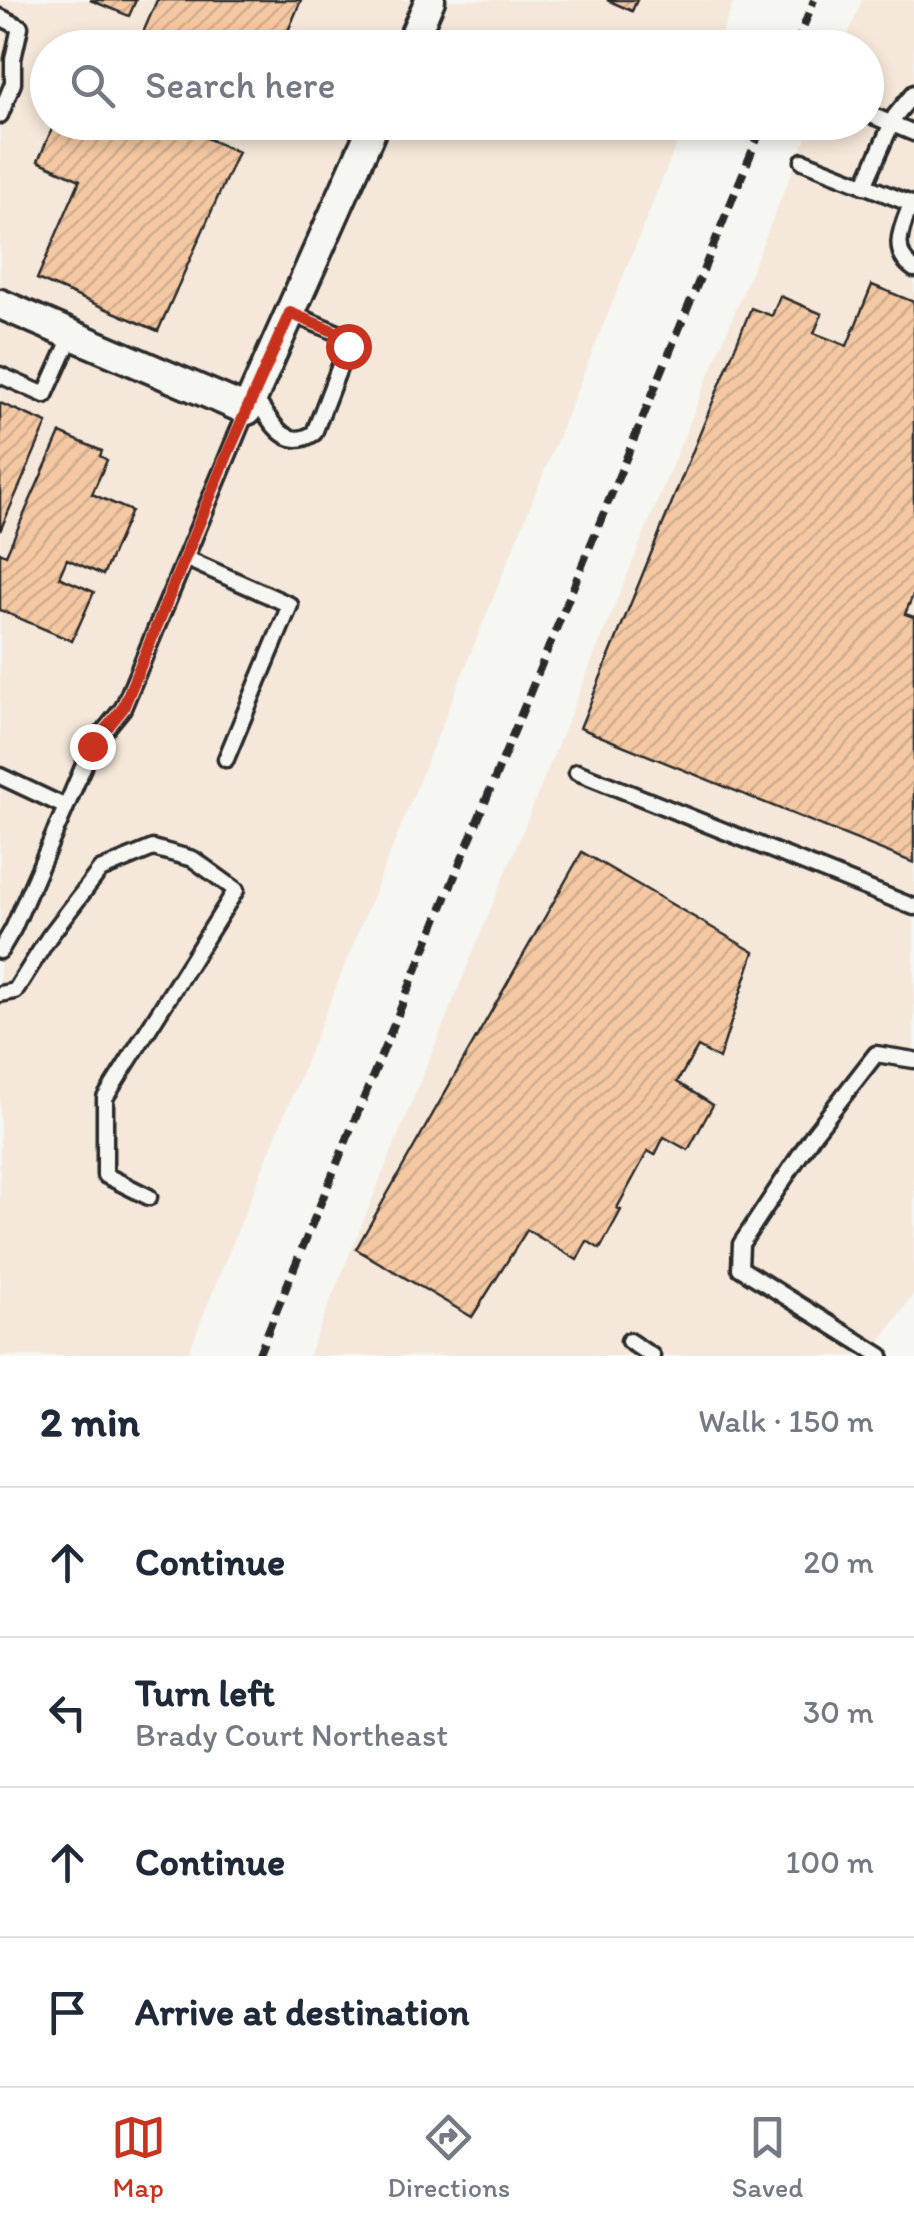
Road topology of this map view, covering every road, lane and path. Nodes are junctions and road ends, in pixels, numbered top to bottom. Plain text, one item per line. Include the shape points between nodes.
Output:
1 (430, 0) edge
2 (0, 18) edge
3 (417, 30) edge
4 (914, 93) edge
5 (0, 116) edge
6 (884, 121) edge
7 (892, 124) junction
8 (914, 133) edge
9 (367, 140) edge
10 (803, 162) dead end
11 (864, 186) junction
12 (913, 205) edge
13 (914, 269) edge
14 (0, 304) edge
15 (290, 313) junction
16 (72, 335) junction
17 (0, 375) edge
18 (250, 403) junction
19 (185, 558) junction
20 (226, 759) dead end
21 (577, 772) dead end
22 (0, 776) edge
23 (66, 807) junction
24 (914, 907) edge
25 (0, 950) edge
26 (0, 994) edge
27 (914, 1060) edge
28 (149, 1196) dead end
29 (629, 1341) dead end
30 (652, 1356) edge
31 (881, 1356) edge

1 - 3 street
2 - 5 lane via 20,27 13,83
4 - 7 lane
6 - 7 lane
7 - 8 lane
7 - 11 lane
9 - 15 street
10 - 11 lane
11 - 12 lane
12 - 13 lane via 899,251
14 - 16 street
15 - 18 street
15 - 18 lane via 345,336 348,346 314,433 304,440 282,436
16 - 17 lane via 45,395
16 - 18 street
18 - 19 lane
19 - 20 lane via 290,606
19 - 23 lane via 123,708 92,746
21 - 24 lane
22 - 23 lane
23 - 25 lane
26 - 28 lane via 15,991 100,870 153,848 193,858 236,890 105,1098 105,1175
27 - 31 lane via 876,1054 741,1244 740,1268
29 - 30 lane

